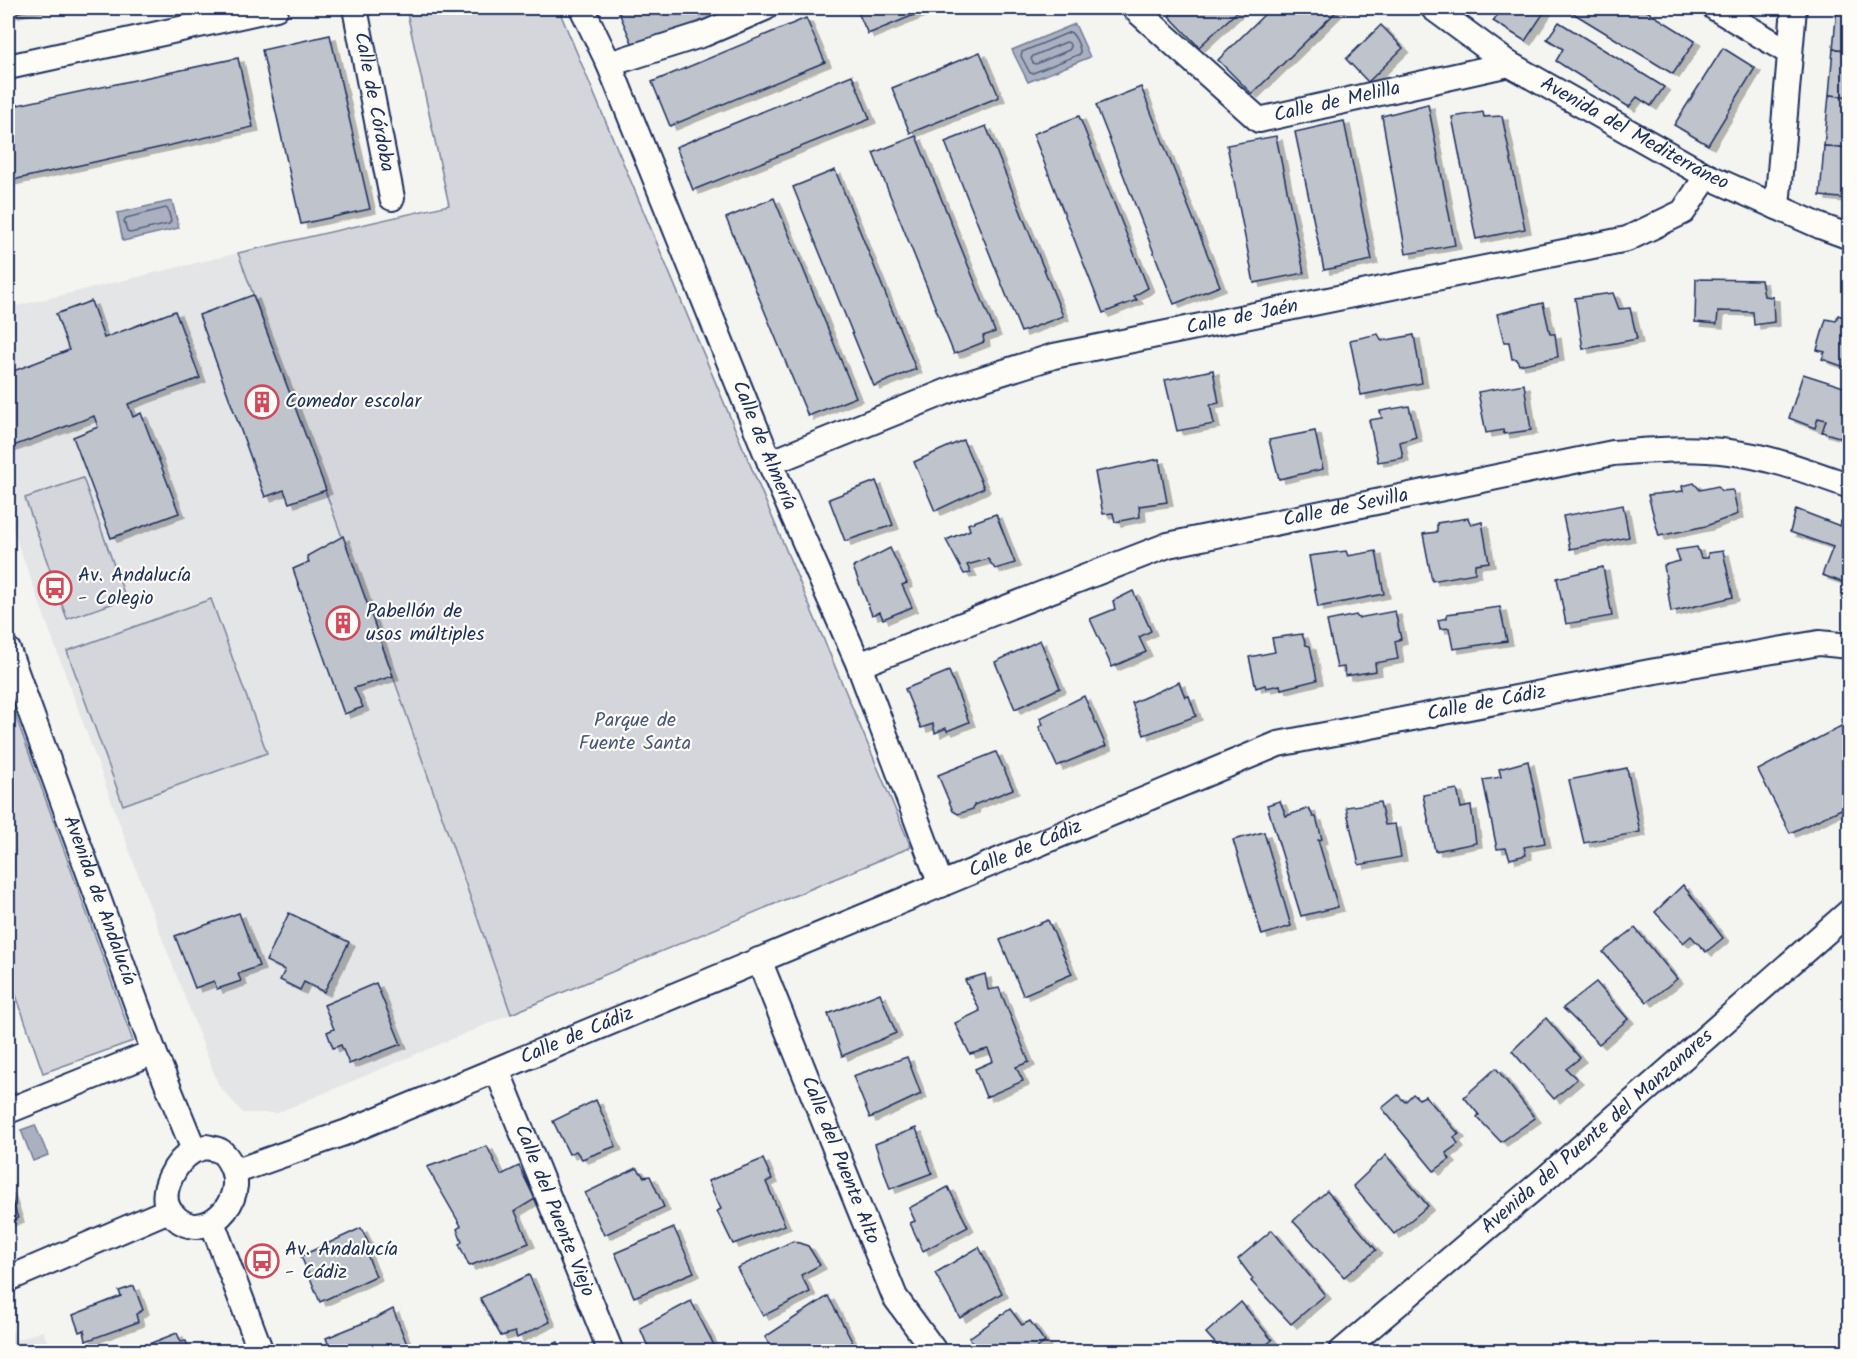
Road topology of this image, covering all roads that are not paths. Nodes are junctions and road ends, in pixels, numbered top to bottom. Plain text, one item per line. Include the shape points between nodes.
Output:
1 (276, 8) edge
2 (355, 8) edge
3 (582, 8) edge
4 (765, 8) edge
5 (1134, 8) edge
6 (1715, 8) edge
7 (1794, 8) edge
8 (1446, 12) edge
9 (1790, 53) junction
10 (1509, 63) junction
11 (609, 64) junction
12 (8, 67) edge
13 (1707, 176) junction
14 (392, 198) dead end
15 (1777, 207) junction
16 (1850, 237) edge
17 (770, 463) junction
18 (1850, 486) edge
19 (1850, 646) edge
20 (8, 650) edge
21 (859, 665) junction
22 (941, 885) junction
23 (1850, 911) edge
24 (759, 960) junction
25 (154, 1052) junction
26 (497, 1070) junction
27 (8, 1111) edge
28 (194, 1150) junction
29 (234, 1172) junction
30 (169, 1210) junction
31 (212, 1222) junction
32 (8, 1279) edge
33 (261, 1352) edge
34 (611, 1352) edge
35 (934, 1352) edge
36 (1341, 1352) edge

1 - 12 street
2 - 14 street, Calle de Córdoba
3 - 11 street, Calle de Almería
4 - 11 street via 704,34
5 - 10 street, Calle de Melilla via 1259,120
6 - 9 street
7 - 9 street
8 - 10 street, Avenida del Mediterráneo
9 - 15 street
10 - 13 street, Avenida del Mediterráneo
11 - 17 street, Calle de Almería
13 - 15 street, Avenida del Mediterráneo
13 - 17 street, Calle de Jaén via 1683,212 1627,239 1054,356 963,385
15 - 16 street, Avenida del Mediterráneo
17 - 21 street, Calle de Almería
18 - 21 street, Calle de Sevilla via 1786,464 1729,452 1669,449 1613,453 1168,545
19 - 22 street, Calle de Cádiz via 1819,643 1278,744
20 - 25 street, Avenida de Andalucía
21 - 22 street, Calle de Almería
22 - 24 street, Calle de Cádiz
23 - 36 street, Avenida del Puente del Manzanares
24 - 26 street, Calle de Cádiz
24 - 35 street, Calle del Puente Alto via 896,1297
25 - 27 street
25 - 28 street, Avenida de Andalucía
26 - 29 street, Calle de Cádiz via 347,1132
26 - 34 street, Calle del Puente Viejo
28 - 29 street via 219,1150
28 - 30 street via 171,1175 165,1191
29 - 31 street via 236,1188 231,1200
30 - 31 street via 192,1226
30 - 32 street
31 - 33 street

